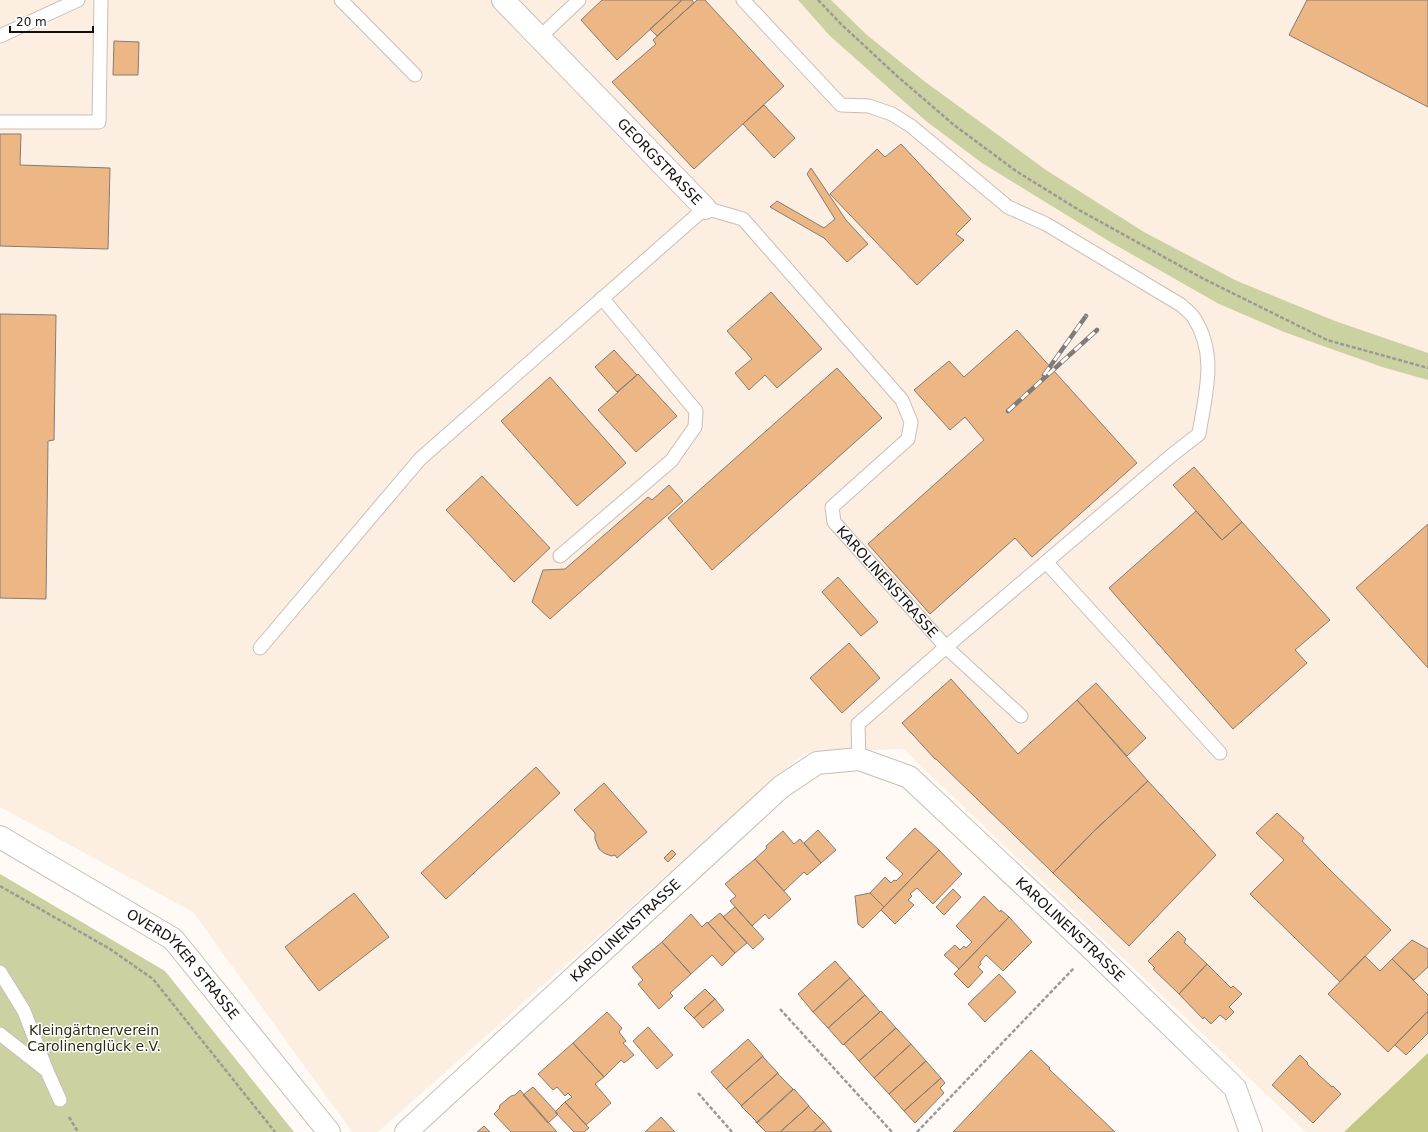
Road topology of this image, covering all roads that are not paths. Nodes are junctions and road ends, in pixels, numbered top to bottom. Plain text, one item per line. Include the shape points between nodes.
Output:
1 (78, 0) edge
2 (100, 0) edge
3 (341, 0) edge
4 (503, 0) edge
5 (579, 0) edge
6 (743, 0) edge
7 (0, 36) edge
8 (540, 37) junction
9 (414, 74) dead end
10 (0, 122) edge
11 (705, 208) junction
12 (602, 298) junction
13 (902, 400) joint
14 (560, 556) dead end
15 (1046, 562) junction
16 (946, 647) junction
17 (260, 648) dead end
18 (1021, 716) dead end
19 (1220, 753) dead end
20 (859, 759) junction
21 (0, 837) edge
22 (0, 972) edge
23 (0, 1034) edge
24 (47, 1071) junction
25 (60, 1100) dead end
26 (329, 1132) edge
27 (406, 1132) edge
28 (1251, 1132) edge

1 - 7 lane
2 - 10 lane via 99,122
3 - 9 lane
4 - 8 street, GEORGSTRASSE
5 - 8 lane
6 - 15 lane via 842,105 869,106 892,114 911,126 1008,207 1046,224 1181,305 1194,318 1204,340 1209,373 1199,434
8 - 11 street, GEORGSTRASSE
11 - 12 lane
11 - 13 lane, GEORGSTRASSE via 744,219
12 - 14 lane via 696,411 695,427 670,461
12 - 17 lane via 420,459
13 - 16 lane, KAROLINENSTRASSE via 912,422 908,439 832,507 834,522
15 - 16 lane
15 - 19 lane
16 - 18 lane
16 - 20 lane, KAROLINENSTRASSE via 858,724
20 - 27 street, KAROLINENSTRASSE via 817,763 781,787
20 - 28 street, KAROLINENSTRASSE via 909,777 1092,949 1234,1088
21 - 26 street, OVERDYKER STRASSE via 174,939
22 - 24 lane via 24,1010
23 - 24 lane
24 - 25 lane

